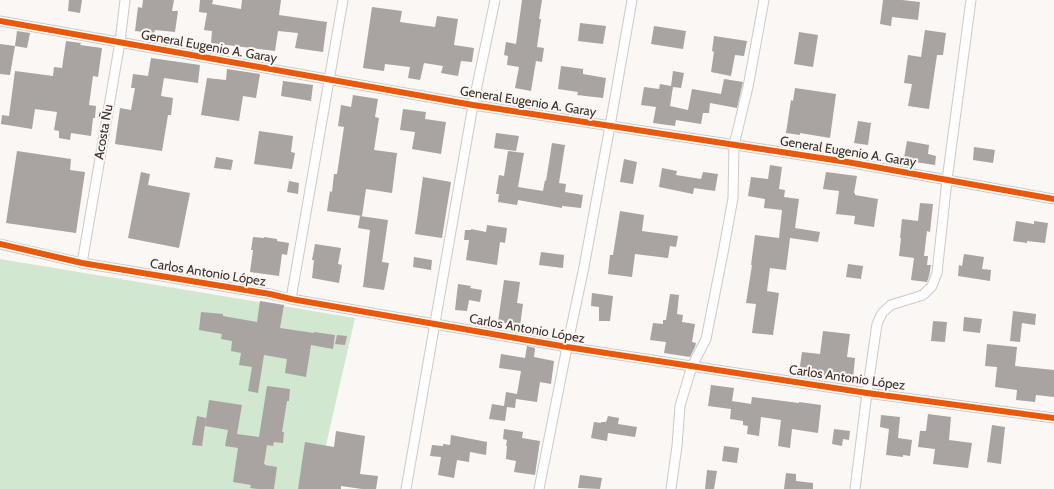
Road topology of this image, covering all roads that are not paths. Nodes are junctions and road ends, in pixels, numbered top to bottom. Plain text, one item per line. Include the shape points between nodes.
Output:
1 (125, 0) edge
2 (343, 0) edge
3 (495, 0) edge
4 (632, 0) edge
5 (764, 0) edge
6 (971, 0) edge
7 (0, 21) edge
8 (120, 42) junction
9 (329, 79) junction
10 (473, 105) junction
11 (610, 126) junction
12 (734, 144) junction
13 (947, 180) junction
14 (1054, 199) edge
15 (0, 244) edge
16 (82, 263) junction
17 (291, 298) junction
18 (436, 324) junction
19 (567, 347) junction
20 (692, 366) junction
21 (867, 393) junction
22 (1054, 418) edge
23 (406, 489) edge
24 (539, 489) edge
25 (671, 489) edge
26 (856, 489) edge

1 - 8 street, Acosta Ñu
2 - 9 street
3 - 10 street
4 - 11 street
5 - 12 street via 748,87
6 - 13 street
7 - 8 street, General Eugenio A. Garay
8 - 9 street, General Eugenio A. Garay
8 - 16 street, Acosta Ñu
9 - 10 street, General Eugenio A. Garay
9 - 17 street
10 - 11 street, General Eugenio A. Garay
10 - 18 street
11 - 12 street, General Eugenio A. Garay
11 - 19 street
12 - 13 street, General Eugenio A. Garay
12 - 20 street via 733,198 723,253 706,339
13 - 14 street, General Eugenio A. Garay
13 - 21 street via 937,273 932,286 923,295 890,305 882,313
15 - 16 street, Carlos Antonio López
16 - 17 street, Carlos Antonio López
17 - 18 street, Carlos Antonio López
18 - 19 street, Carlos Antonio López
18 - 23 street
19 - 20 street, Carlos Antonio López
19 - 24 street
20 - 21 street, Carlos Antonio López
20 - 25 street via 680,406
21 - 22 street, Carlos Antonio López
21 - 26 street

